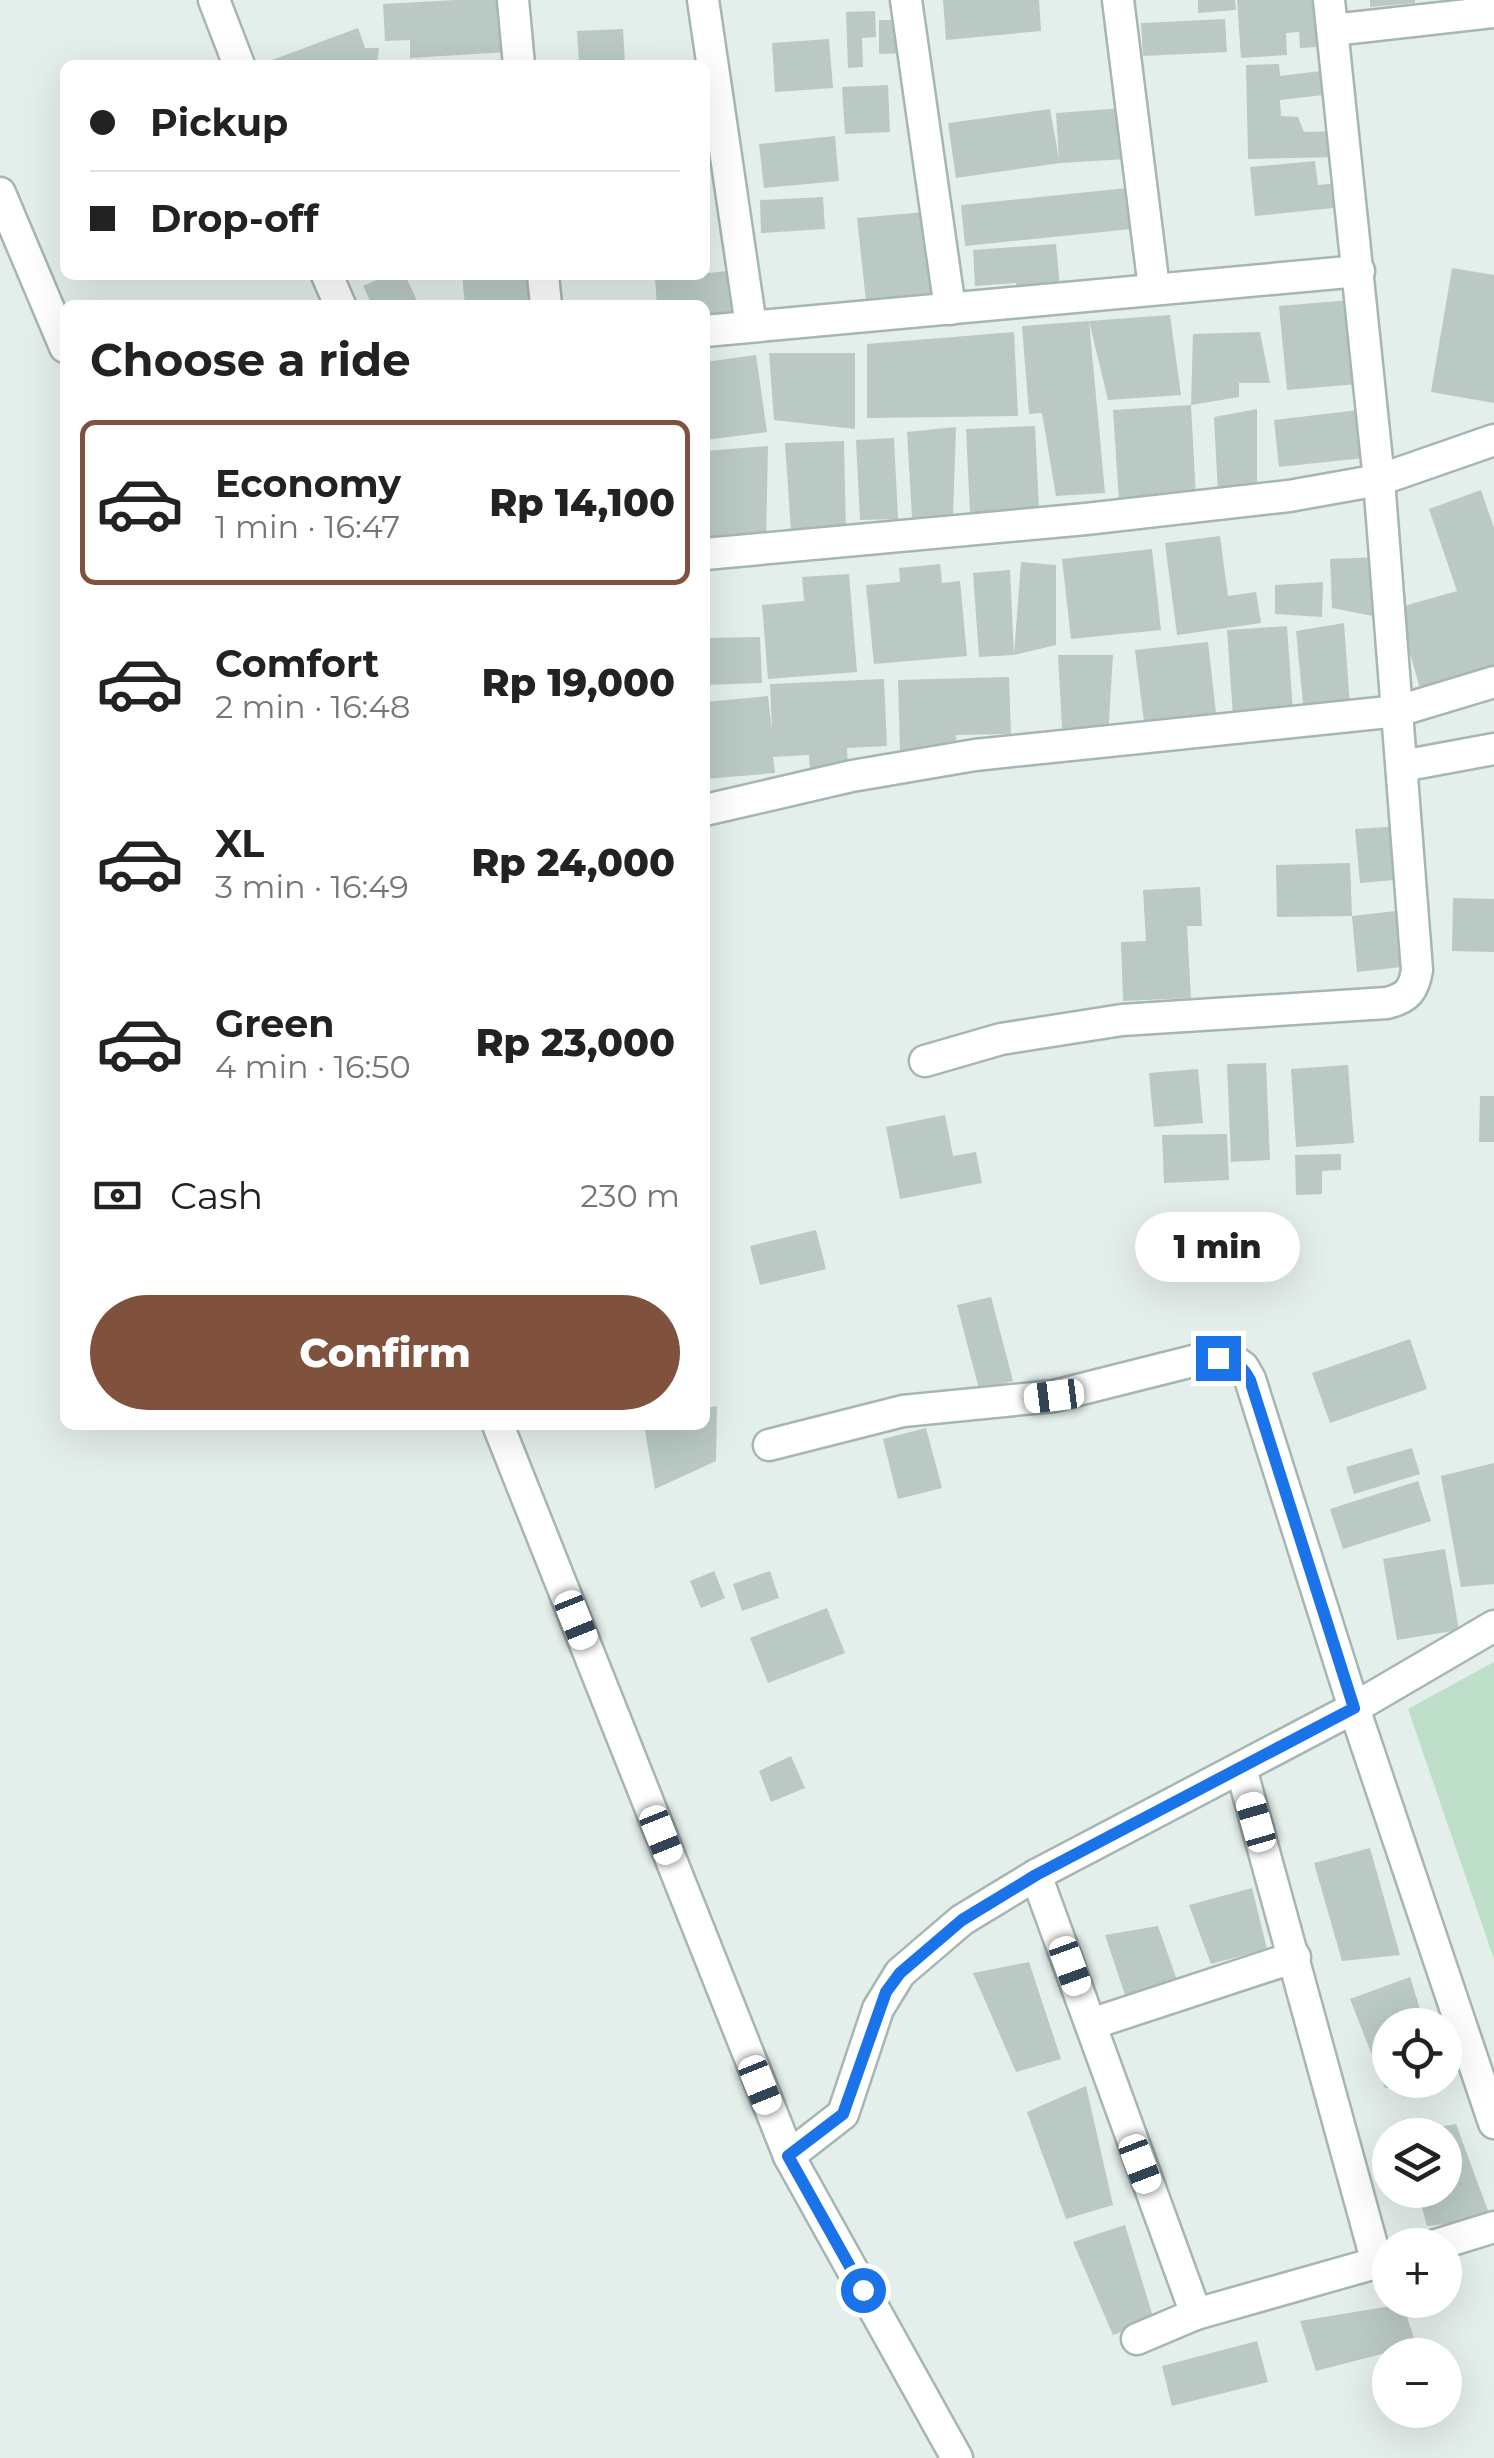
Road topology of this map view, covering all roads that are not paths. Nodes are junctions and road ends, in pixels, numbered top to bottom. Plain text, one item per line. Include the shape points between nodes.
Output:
1 (214, 0) edge
2 (513, 0) edge
3 (703, 0) edge
4 (906, 0) edge
5 (1118, 0) edge
6 (1494, 12) edge
7 (1331, 15) edge
8 (237, 60) edge
9 (519, 60) edge
10 (0, 193) edge
11 (1359, 271) junction
12 (1154, 288) junction
13 (950, 309) junction
14 (751, 326) junction
15 (710, 330) edge
16 (60, 335) edge
17 (1494, 440) edge
18 (1379, 480) junction
19 (710, 554) edge
20 (1494, 682) edge
21 (1398, 711) junction
22 (1494, 749) edge
23 (1402, 766) junction
24 (710, 809) edge
25 (926, 1061) dead end
26 (500, 1430) edge
27 (769, 1445) dead end
28 (1494, 1626) edge
29 (1354, 1708) junction
30 (1241, 1768) junction
31 (1036, 1875) junction
32 (1294, 1957) junction
33 (1091, 2024) junction
34 (1494, 2123) edge
35 (788, 2156) junction
36 (1494, 2227) edge
37 (1373, 2228) edge
38 (1462, 2237) edge
39 (1372, 2264) edge
40 (1196, 2314) junction
41 (1136, 2338) dead end
42 (957, 2458) edge

1 - 8 street
2 - 9 street
3 - 14 street
4 - 13 street
5 - 12 street
6 - 7 street
7 - 11 street
10 - 16 street
11 - 12 street
11 - 18 street
12 - 13 street
13 - 14 street
14 - 15 street
17 - 18 street
18 - 19 street via 1086,519
18 - 21 street
20 - 21 street
21 - 23 street
21 - 24 street via 976,755
22 - 23 street
23 - 25 street via 1417,970 1407,995 1366,1006 1122,1020 1001,1039
26 - 35 street
27 - 29 street via 903,1411 1054,1396 1180,1362 1233,1360 1250,1380
28 - 29 street
29 - 30 street
29 - 34 street
30 - 31 street
30 - 32 street
31 - 33 street
31 - 35 street via 962,1920 900,1973 878,2010 843,2114
32 - 33 street
32 - 37 street
33 - 40 street
35 - 42 street
36 - 38 street
39 - 40 street
40 - 41 street

